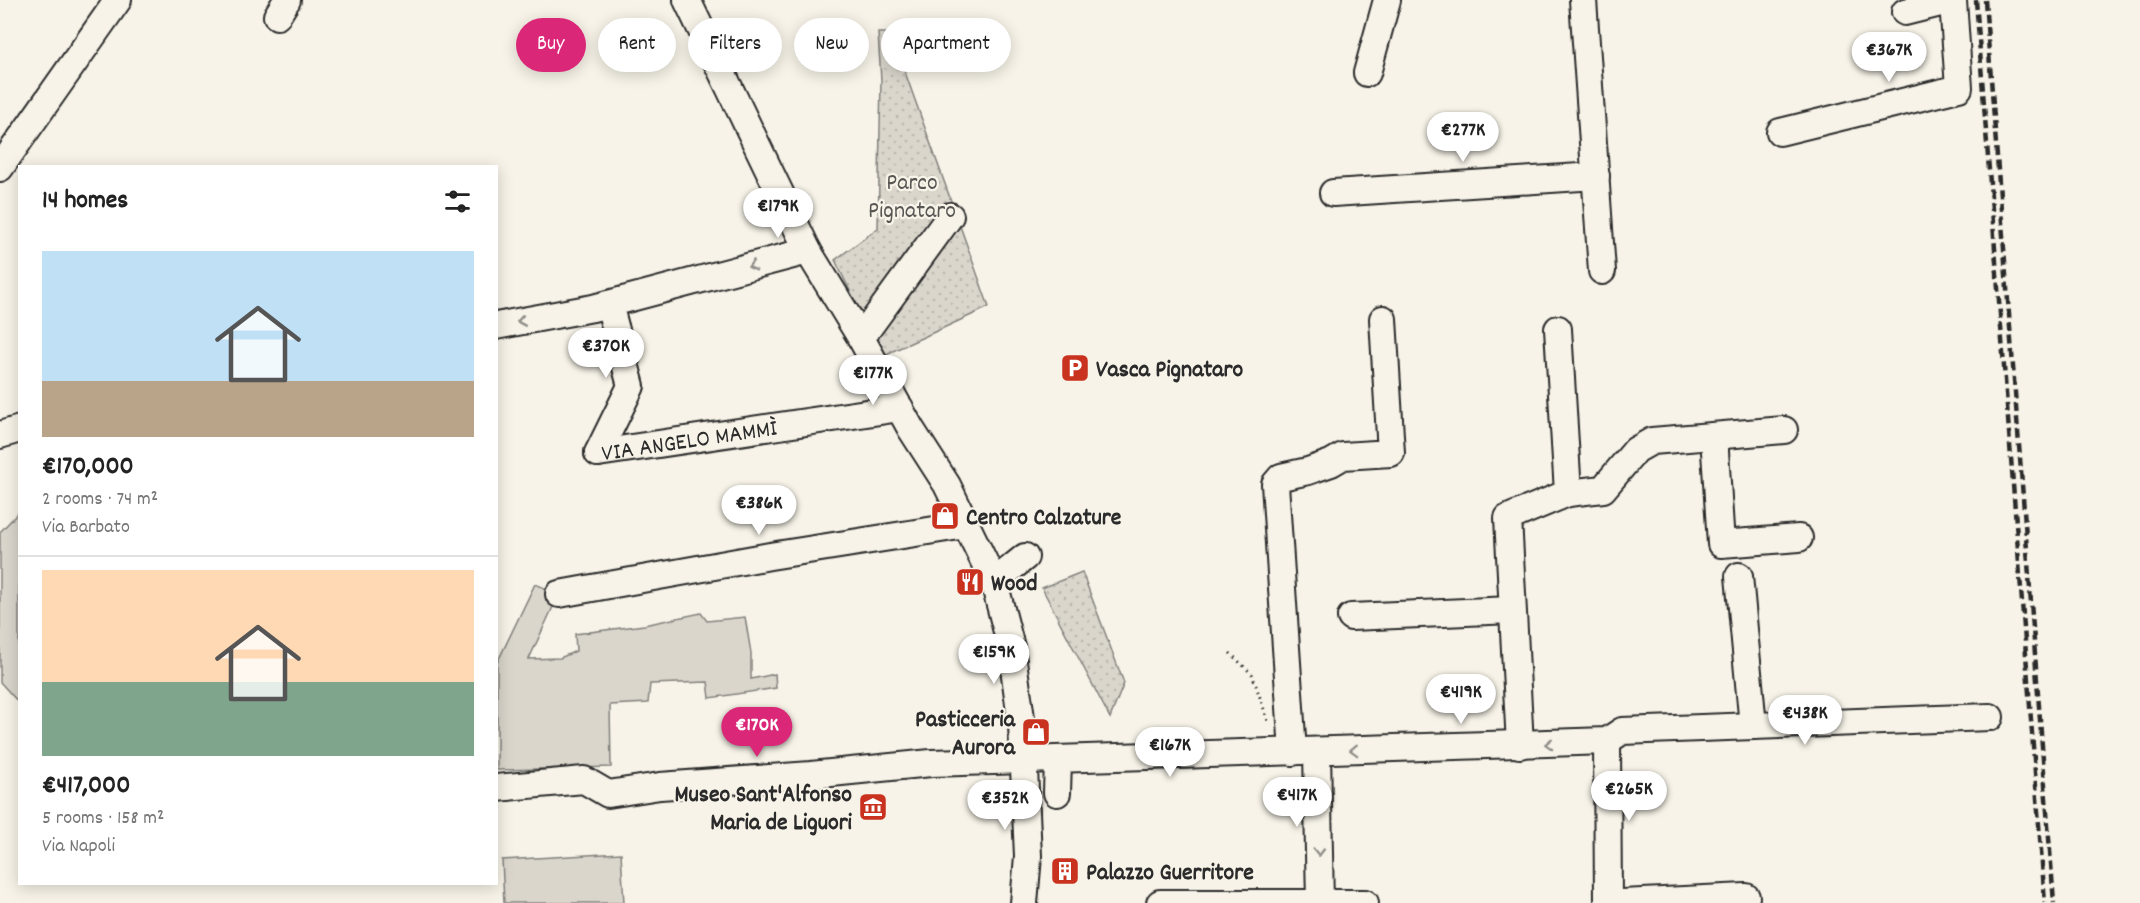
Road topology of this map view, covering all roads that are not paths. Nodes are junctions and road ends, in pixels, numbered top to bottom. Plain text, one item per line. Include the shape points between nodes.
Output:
1 (118, 0) edge
2 (687, 0) edge
3 (1387, 0) edge
4 (1583, 0) edge
5 (1953, 0) edge
6 (1905, 12) dead end
7 (1367, 73) dead end
8 (1780, 132) dead end
9 (0, 168) edge
10 (1596, 176) junction
11 (1332, 193) dead end
12 (950, 216) dead end
13 (808, 251) junction
14 (1602, 271) dead end
15 (609, 304) junction
16 (1383, 319) dead end
17 (498, 326) edge
18 (1558, 329) dead end
19 (861, 338) junction
20 (900, 408) junction
21 (18, 430) edge
22 (1784, 430) dead end
23 (0, 435) edge
24 (1714, 436) junction
25 (1568, 493) junction
26 (966, 525) junction
27 (1799, 538) dead end
28 (1025, 557) dead end
29 (1739, 576) dead end
30 (994, 582) junction
31 (560, 594) dead end
32 (1512, 610) junction
33 (1351, 617) dead end
34 (1990, 717) dead end
35 (1753, 726) junction
36 (1607, 741) junction
37 (1520, 745) junction
38 (1305, 752) junction
39 (1023, 760) junction
40 (1058, 760) junction
41 (498, 788) edge
42 (1057, 793) dead end
43 (1746, 897) dead end
44 (1024, 903) edge
45 (1160, 903) edge
46 (1320, 903) edge
47 (1365, 903) edge
48 (1608, 903) edge
49 (1622, 903) edge

1 - 9 street
2 - 13 street
3 - 7 street
4 - 10 street
5 - 6 street
5 - 8 street via 1959,88
10 - 11 street
10 - 14 street
12 - 19 street
13 -> 15 street
13 - 19 street
15 -> 17 street
15 - 20 street, VIA ANGELO MAMMÌ via 631,386 598,453
16 - 38 street via 1391,453 1343,456 1281,477 1275,484
18 - 25 street
19 - 20 street
20 - 26 street via 947,485
21 - 23 street
22 - 24 street
24 - 25 street via 1652,441 1636,450 1603,489
24 - 27 street via 1721,544
25 - 32 street via 1508,518
26 - 30 street
26 - 31 street
28 - 30 street
29 - 35 street
30 - 39 street via 1011,647
32 - 33 street
32 - 37 street
34 - 35 street
35 - 36 street via 1622,731
36 -> 37 street
36 - 48 street
37 -> 38 street
38 - 40 street
38 -> 46 street
39 - 40 street
39 - 41 street via 932,763 660,786 608,794 584,780
39 - 44 street via 1028,856
40 - 42 street
43 - 49 street
45 - 46 street
46 - 47 street

